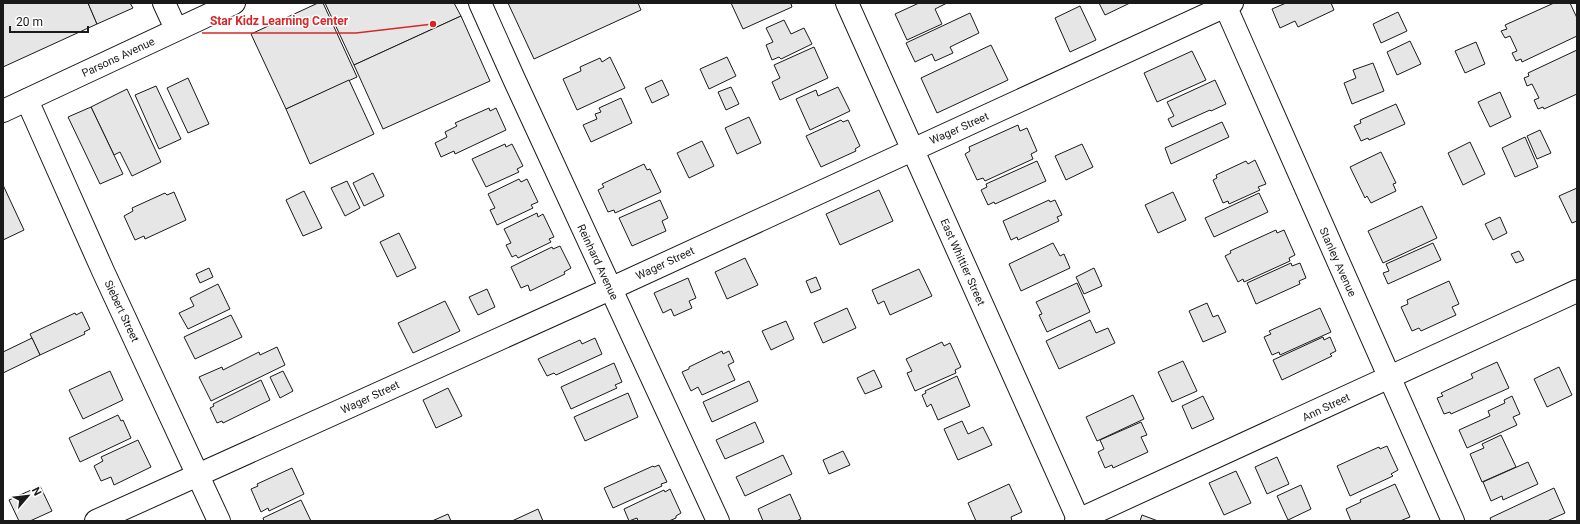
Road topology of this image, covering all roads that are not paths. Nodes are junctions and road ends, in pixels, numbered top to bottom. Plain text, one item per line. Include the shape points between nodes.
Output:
1 (164, 3) edge
2 (234, 3) edge
3 (480, 3) edge
4 (847, 3) edge
5 (1227, 4) edge
6 (176, 29) junction
7 (27, 100) junction
8 (3, 111) edge
9 (912, 149) junction
10 (610, 288) junction
11 (1577, 292) edge
12 (1389, 378) junction
13 (199, 475) junction
14 (96, 521) edge
15 (219, 521) edge
16 (718, 521) edge
17 (1078, 521) edge
18 (1453, 521) edge

1 - 6 street
2 - 6 street, Parsons Avenue
3 - 10 street, Reinhard Avenue
4 - 9 street, East Whittier Street
5 - 9 street, Wager Street
5 - 12 street, Stanley Avenue
6 - 7 street, Parsons Avenue
7 - 8 street, Parsons Avenue
7 - 13 street, Siebert Street via 103,271
9 - 10 street, Wager Street
9 - 17 street, East Whittier Street
10 - 13 street, Wager Street
10 - 16 street, Reinhard Avenue
11 - 12 street, Ann Street
12 - 17 street, Ann Street
12 - 18 street, Stanley Avenue
13 - 14 street, Wager Street
13 - 15 street, Siebert Street

